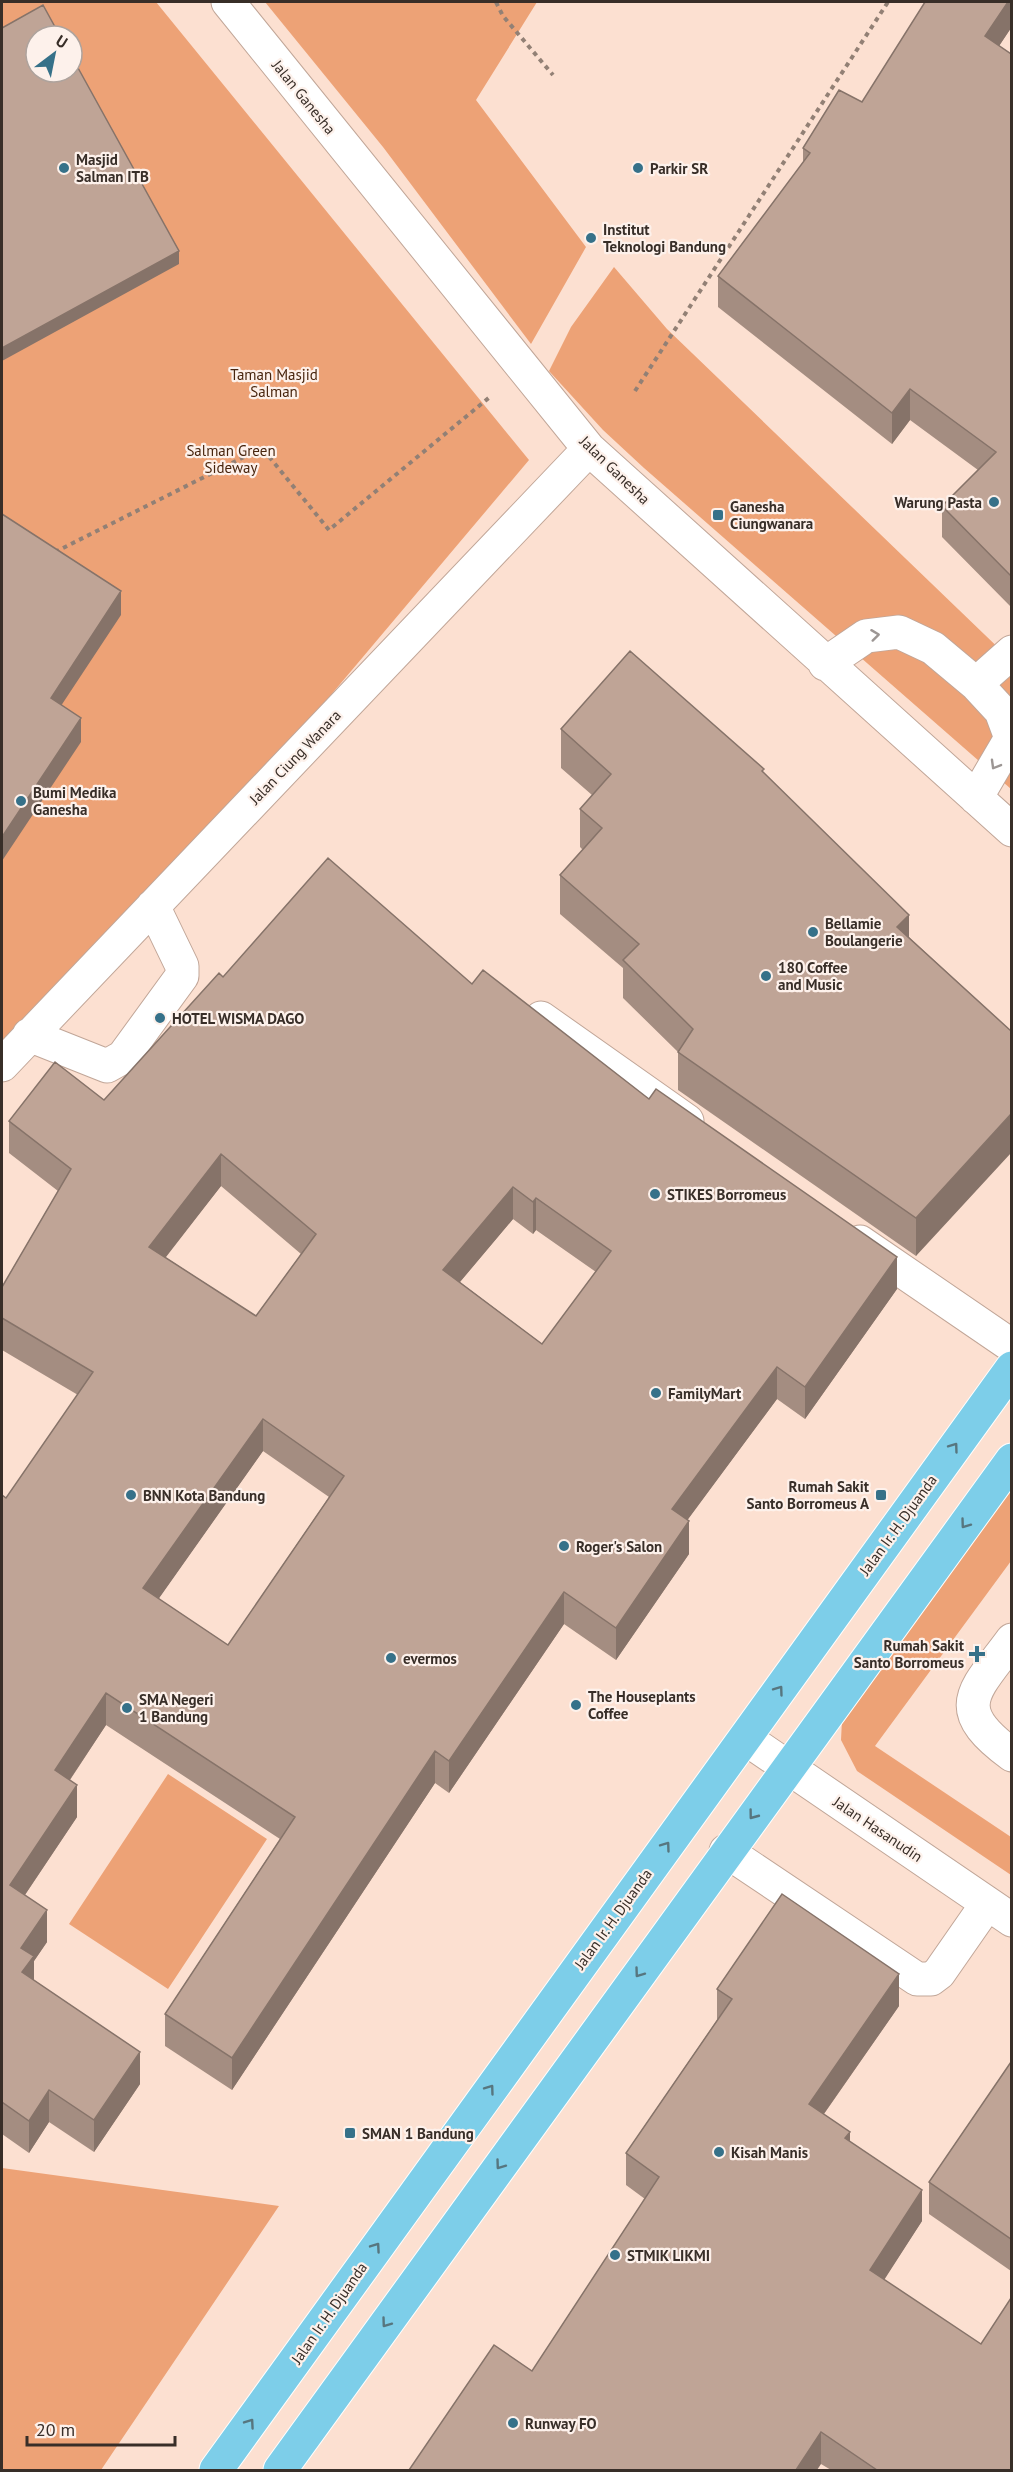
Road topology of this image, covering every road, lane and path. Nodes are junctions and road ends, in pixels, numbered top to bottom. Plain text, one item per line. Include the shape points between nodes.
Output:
1 (228, 2) edge
2 (496, 2) edge
3 (888, 2) edge
4 (553, 75) dead end
5 (524, 369) junction
6 (635, 391) dead end
7 (589, 449) junction
8 (51, 554) edge
9 (1011, 652) edge
10 (825, 663) junction
11 (976, 684) junction
12 (976, 798) junction
13 (1011, 830) edge
14 (153, 906) junction
15 (520, 1004) edge
16 (29, 1035) junction
17 (2, 1065) edge
18 (716, 1141) edge
19 (833, 1224) edge
20 (1011, 1346) edge
21 (1011, 1368) edge
22 (1011, 1460) edge
23 (1011, 1640) edge
24 (745, 1738) junction
25 (1011, 1755) edge
26 (788, 1768) junction
27 (726, 1851) junction
28 (999, 1912) edge
29 (216, 2470) edge
30 (280, 2470) edge

1 - 5 street, Jalan Ganesha
2 - 4 path via 503,16
3 - 6 path
5 - 7 street, Jalan Ganesha
5 - 8 path via 329,530 262,448
7 - 10 street, Jalan Ganesha
7 - 14 street, Jalan Ciung Wanara
9 - 11 street
10 -> 11 street via 866,636 899,632 933,648
10 - 12 street, Jalan Ganesha
11 -> 12 street via 1001,711 1011,738
12 - 13 street, Jalan Ganesha
14 - 16 street, Jalan Ciung Wanara
14 - 16 street via 182,966 182,976 123,1057 107,1065
15 - 18 street
16 - 17 street, Jalan Ciung Wanara
19 - 20 street
24 -> 21 main road, Jalan Ir. H. Djuanda
22 -> 26 main road
23 - 25 street via 973,1693 974,1717 992,1741
24 - 26 street, Jalan Hasanudin
29 -> 24 main road, Jalan Ir. H. Djuanda
26 -> 27 main road
26 - 28 street, Jalan Hasanudin
27 - 28 street via 917,1979 939,1973
27 -> 30 main road

